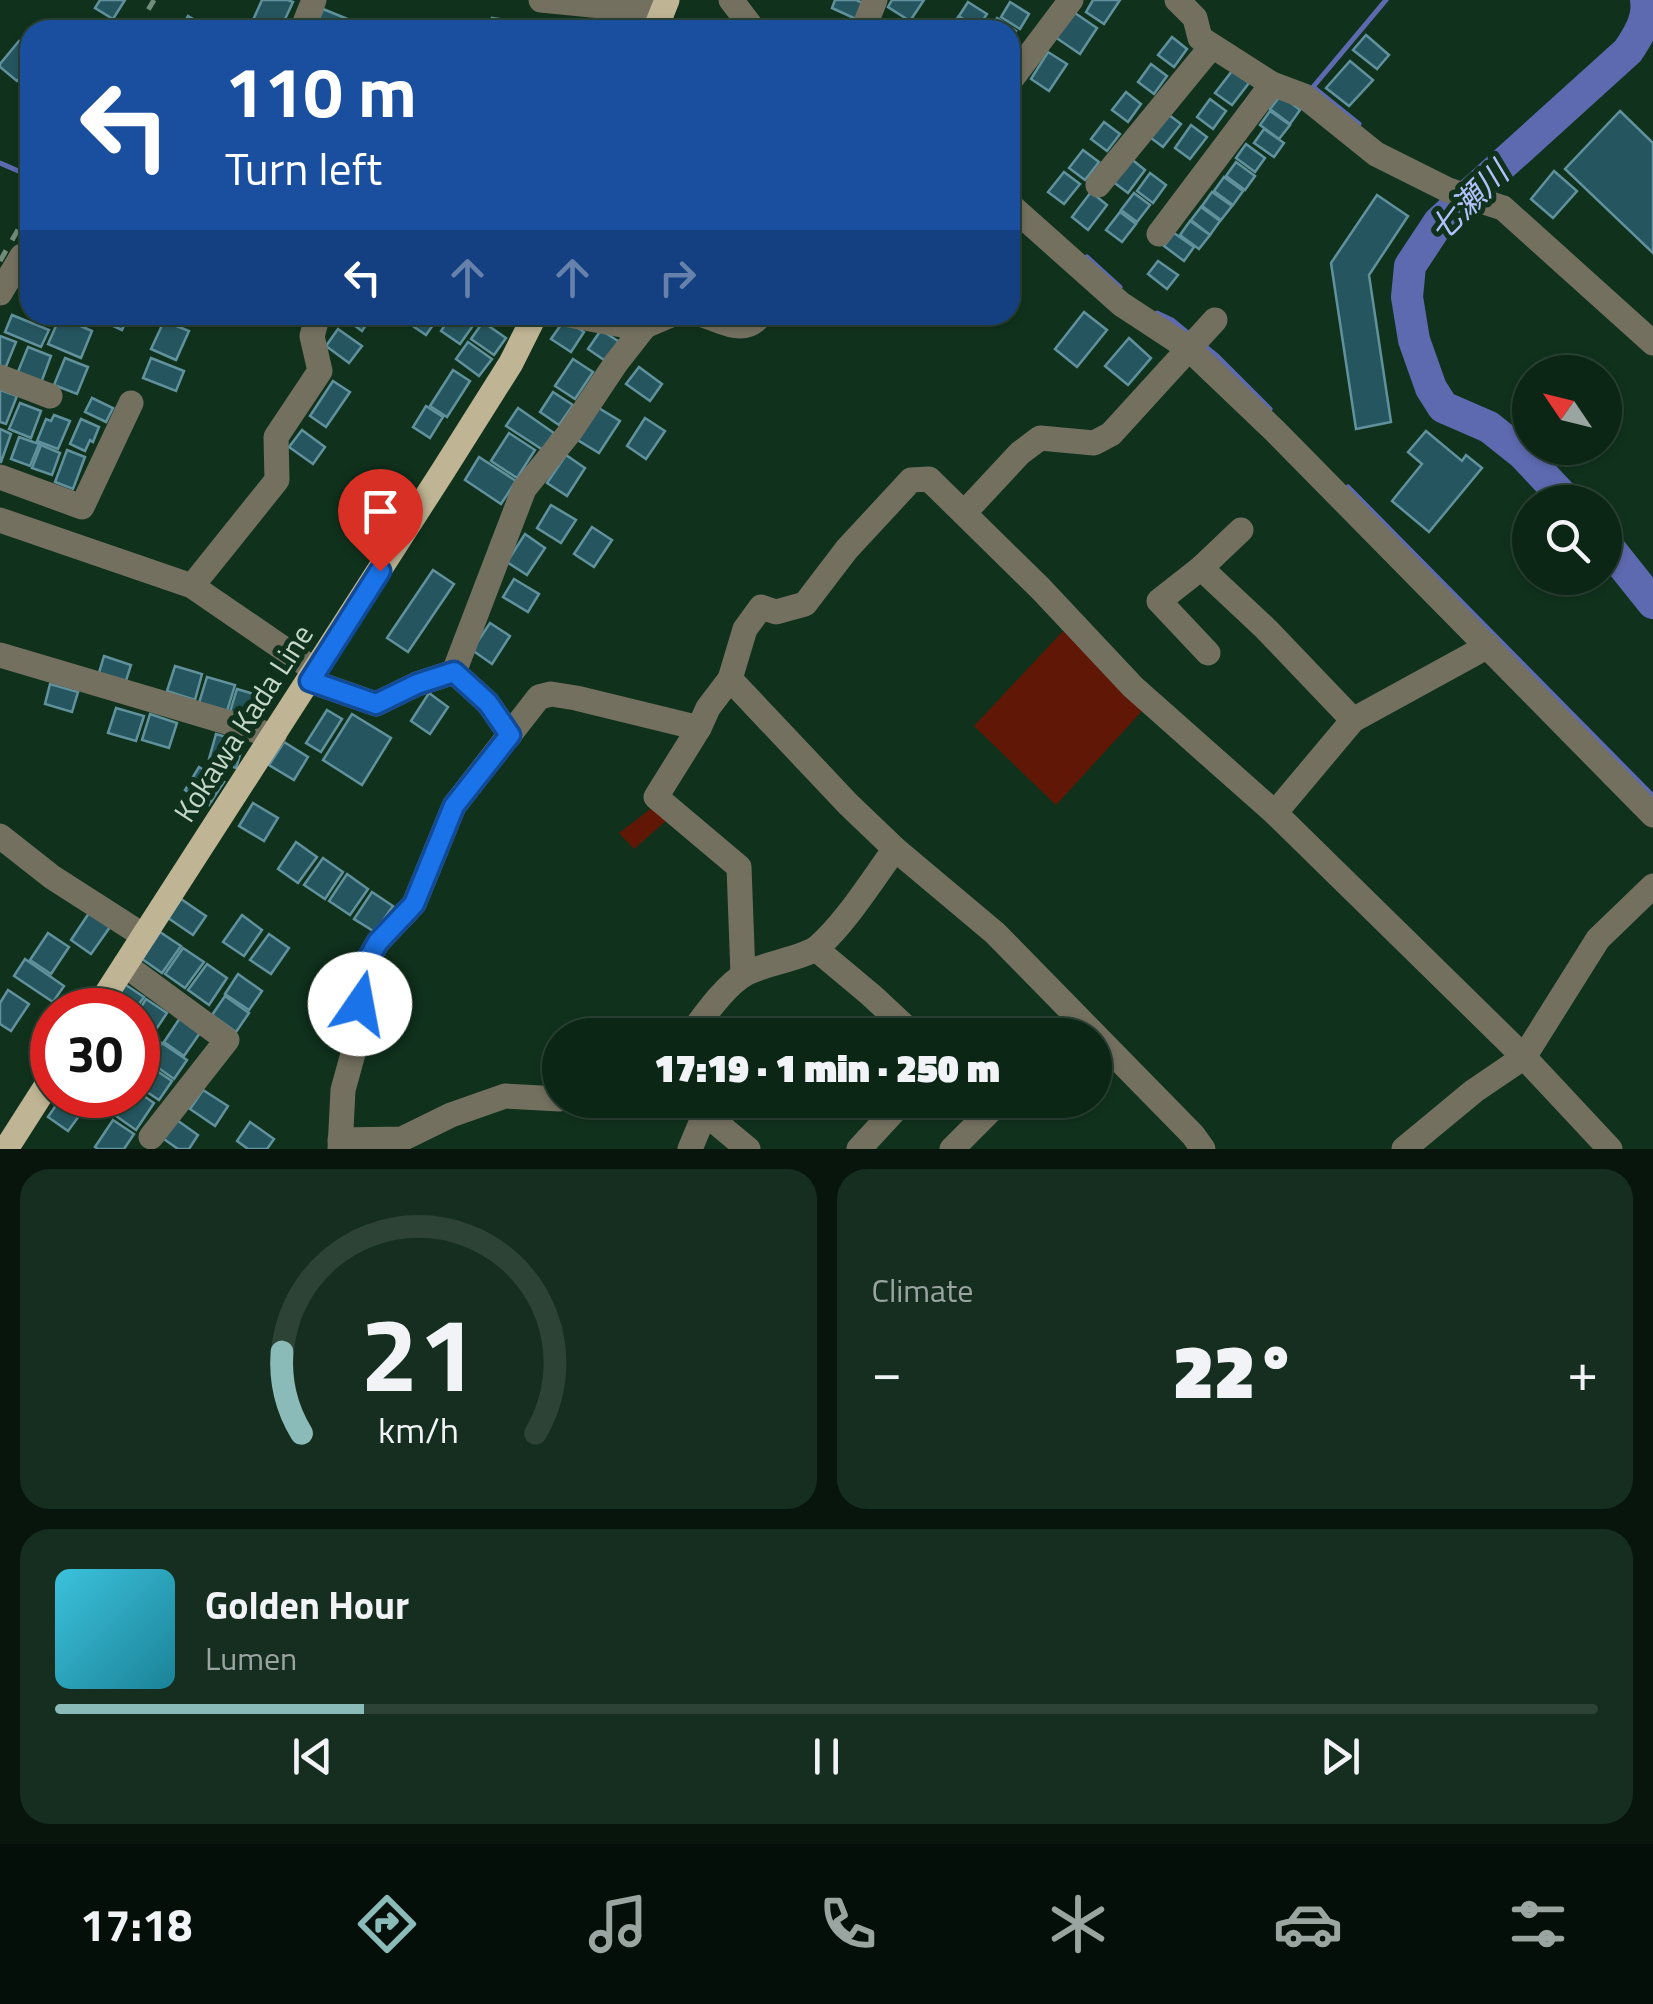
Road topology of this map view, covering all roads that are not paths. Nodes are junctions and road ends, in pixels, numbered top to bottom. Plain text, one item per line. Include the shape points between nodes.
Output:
1 (541, 0) edge
2 (731, 0) edge
3 (1071, 0) edge
4 (1177, 0) edge
5 (661, 14) edge
6 (746, 20) edge
7 (1212, 46) junction
8 (1020, 68) edge
9 (1272, 84) junction
10 (1098, 185) dead end
11 (1020, 214) edge
12 (1159, 234) dead end
13 (17, 255) edge
14 (0, 293) edge
15 (1215, 320) dead end
16 (315, 325) edge
17 (530, 325) edge
18 (622, 325) edge
19 (645, 326) joint
20 (1653, 343) edge
21 (1190, 345) junction
22 (0, 377) edge
23 (50, 396) dead end
24 (131, 403) dead end
25 (0, 478) edge
26 (965, 512) junction
27 (0, 520) edge
28 (1240, 530) dead end
29 (1201, 568) junction
30 (192, 586) junction
31 (1488, 646) junction
32 (1208, 652) dead end
33 (0, 655) edge
34 (454, 672) junction
35 (313, 676) junction
36 (730, 679) junction
37 (1353, 720) junction
38 (698, 728) junction
39 (510, 735) junction
40 (274, 736) junction
41 (1276, 813) junction
42 (1653, 815) edge
43 (0, 836) edge
44 (896, 849) junction
45 (1653, 886) edge
46 (144, 936) junction
47 (816, 949) junction
48 (125, 966) junction
49 (742, 975) junction
50 (110, 988) edge
51 (702, 1018) edge
52 (896, 1018) edge
53 (1067, 1018) edge
54 (1524, 1057) junction
55 (1112, 1061) edge
56 (542, 1098) edge
57 (30, 1111) edge
58 (695, 1118) edge
59 (711, 1118) edge
60 (888, 1118) edge
61 (978, 1118) edge
62 (151, 1137) dead end
63 (340, 1145) edge
64 (6, 1149) edge
65 (690, 1149) edge
66 (748, 1149) edge
67 (860, 1149) edge
68 (952, 1149) edge
69 (1203, 1149) edge
70 (1404, 1149) edge
71 (1610, 1149) edge

1 - 5 street
2 - 6 street
3 - 8 street
4 - 7 street
7 - 9 street
7 - 10 street
9 - 12 street
9 - 20 street via 1304,96 1376,154 1448,190 1504,208
11 - 21 street via 1112,297
13 - 14 street
15 - 21 street
16 - 30 street via 320,371 276,437 277,480
17 - 35 main road, Kokawa Kada Line
18 - 19 street
19 - 34 street via 524,489
21 - 26 street via 1112,434 1094,443 1040,438
21 - 31 street
22 - 23 street
24 - 25 street via 82,508
26 - 36 street via 930,479 911,480 805,604 776,612 762,607 745,629
26 - 41 street via 1132,687
27 - 30 street
28 - 29 street
29 - 32 street via 1159,602
29 - 37 street
30 - 35 street
31 - 37 street
31 - 42 street
33 - 40 street
34 - 35 street via 376,704
34 - 39 street
35 - 40 main road, Kokawa Kada Line
36 - 38 street
36 - 44 street
37 - 41 street
38 - 39 street via 551,694 539,697
38 - 49 street via 656,798 739,867
39 - 63 street via 454,806 414,904 363,968
40 - 46 main road, Kokawa Kada Line
41 - 54 street
43 - 46 street
44 - 47 street
44 - 53 street via 995,933
45 - 54 street via 1598,939
46 - 48 main road, Kokawa Kada Line
47 - 49 street
47 - 52 street
48 - 50 main road, Kokawa Kada Line
48 - 62 street via 227,1040
49 - 51 street
54 - 70 street
54 - 71 street
55 - 69 street
56 - 63 street via 505,1096 402,1139
57 - 64 main road
58 - 65 street
59 - 66 street
60 - 67 street
61 - 68 street

